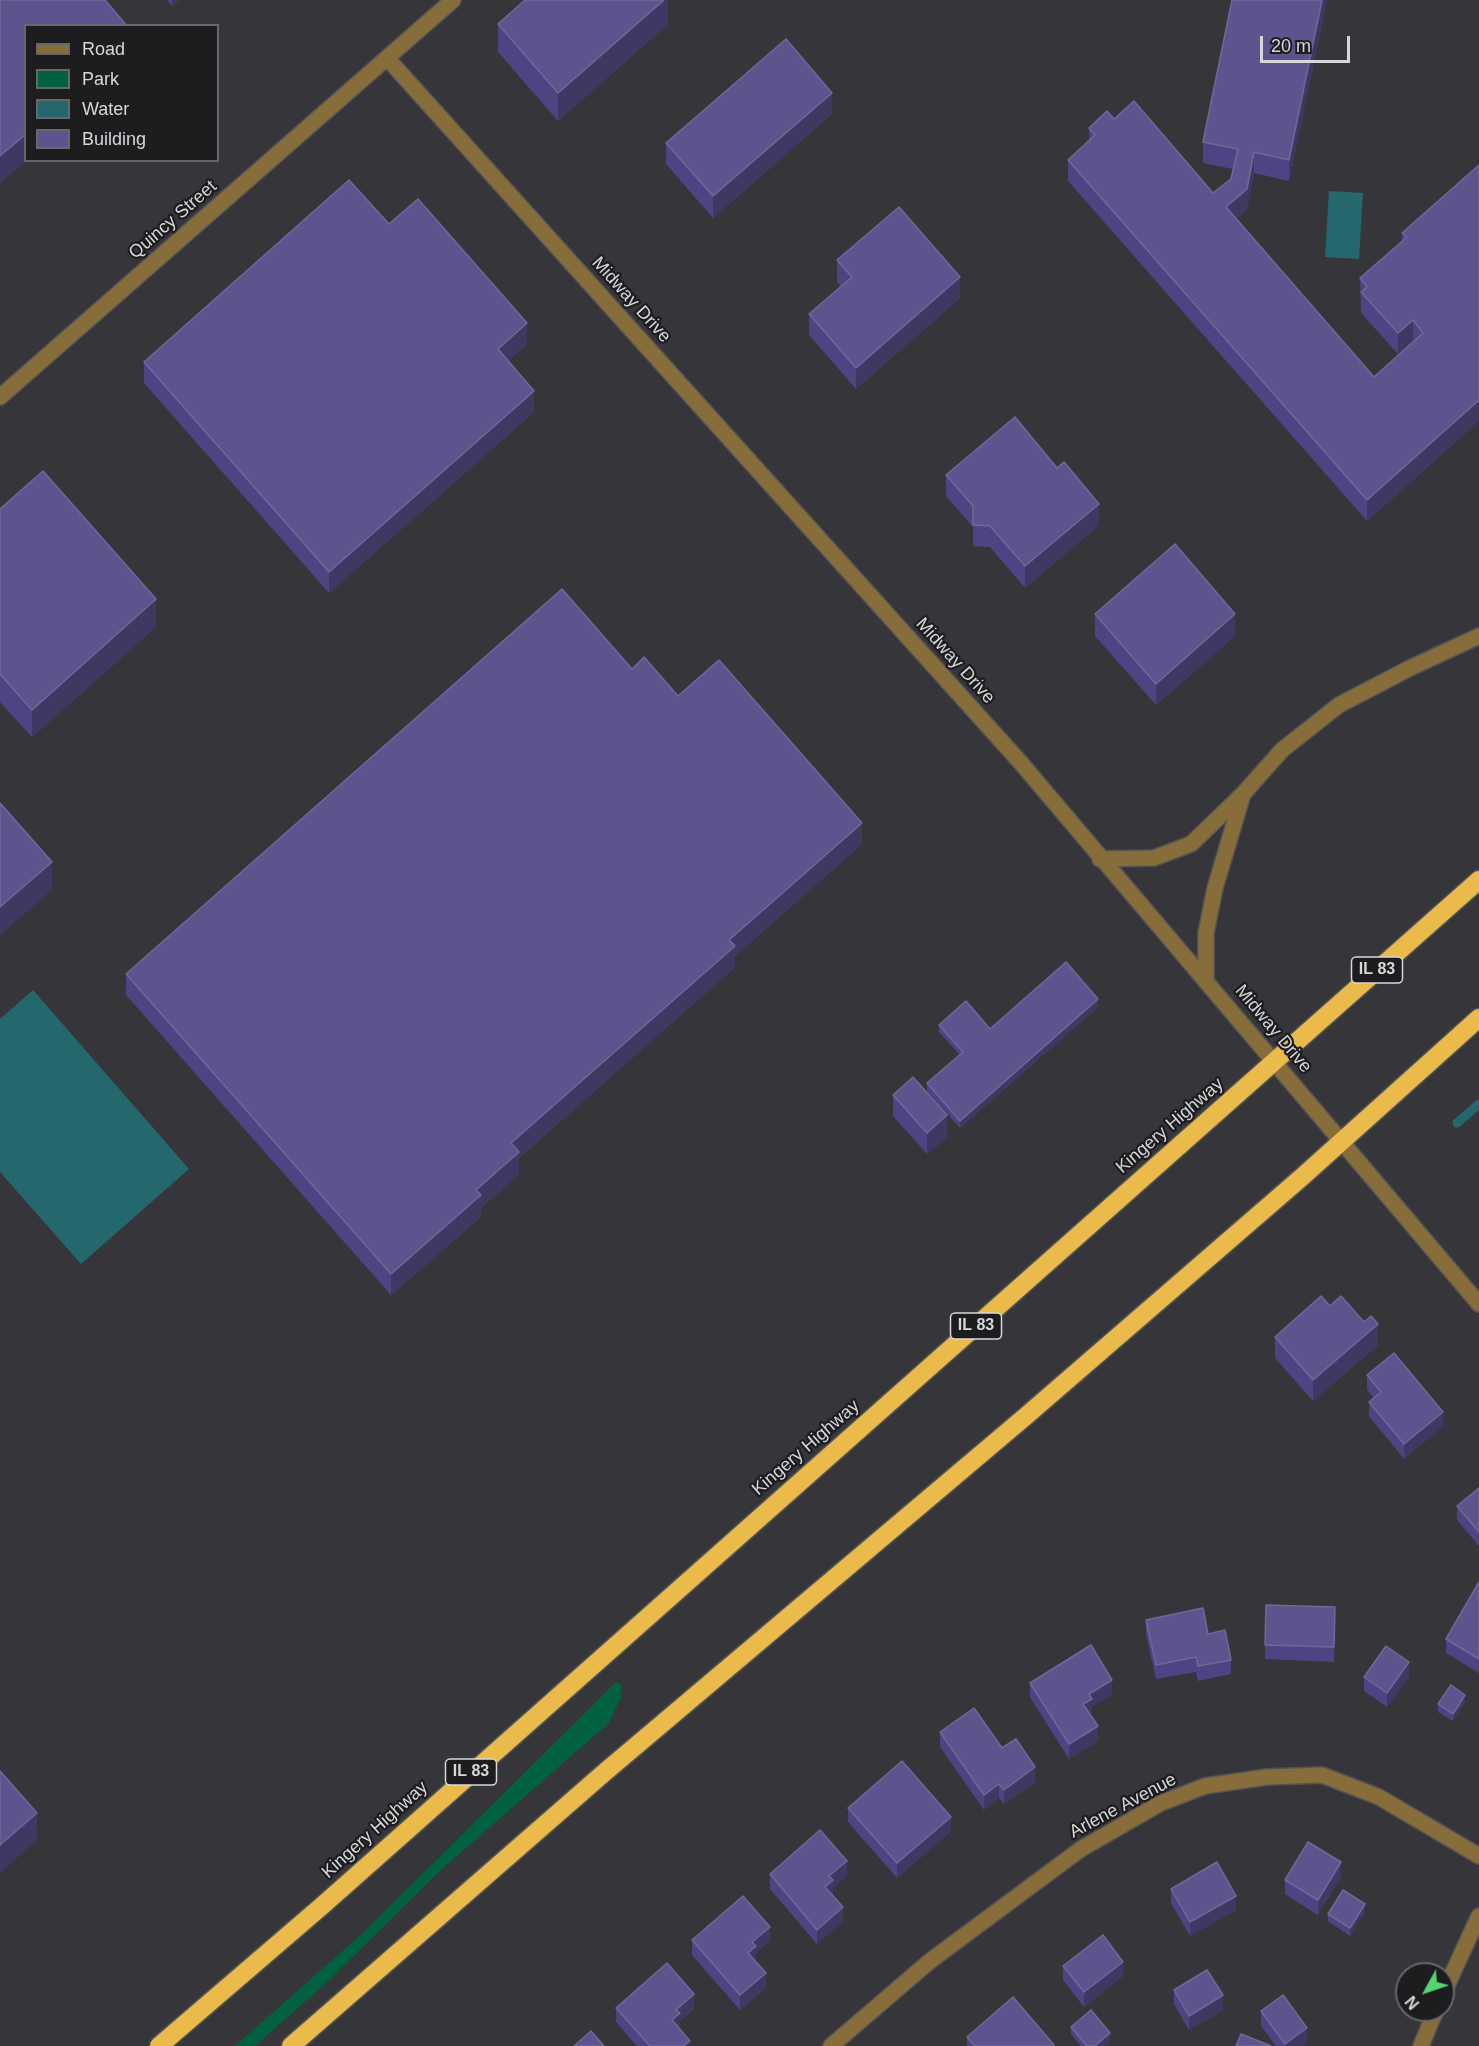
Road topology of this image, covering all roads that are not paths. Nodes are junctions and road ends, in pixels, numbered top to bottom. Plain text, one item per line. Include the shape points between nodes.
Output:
1 (453, 0) edge
2 (387, 58) junction
3 (0, 397) edge
4 (1479, 636) edge
5 (1243, 794) junction
6 (1100, 859) junction
7 (1479, 880) edge
8 (1206, 981) junction
9 (1479, 1018) edge
10 (1275, 1061) junction
11 (1341, 1140) junction
12 (1479, 1304) edge
13 (1479, 1856) edge
14 (1479, 1916) edge
15 (1455, 1968) edge
16 (1431, 2022) edge
17 (159, 2046) edge
18 (291, 2046) edge
19 (831, 2046) edge
20 (1421, 2046) edge

1 - 2 street, Quincy Street
2 - 3 street, Quincy Street
2 - 6 street, Midway Drive via 1021,764
4 - 5 street via 1339,705 1282,750
5 - 6 street via 1191,844 1154,858
5 - 8 street via 1206,933
6 - 8 street, Midway Drive
7 - 10 highway, Kingery Highway / IL 83
8 - 10 street, Midway Drive
9 - 11 highway
10 - 11 street, Midway Drive
10 - 17 highway, Kingery Highway / IL 83
11 - 12 street, Midway Drive
11 - 18 highway via 1035,1409 605,1772
13 - 19 street, Arlene Avenue via 1379,1797 1322,1775 1267,1776 1205,1786 1161,1803 1073,1855 930,1960
14 - 15 street
16 - 20 street

